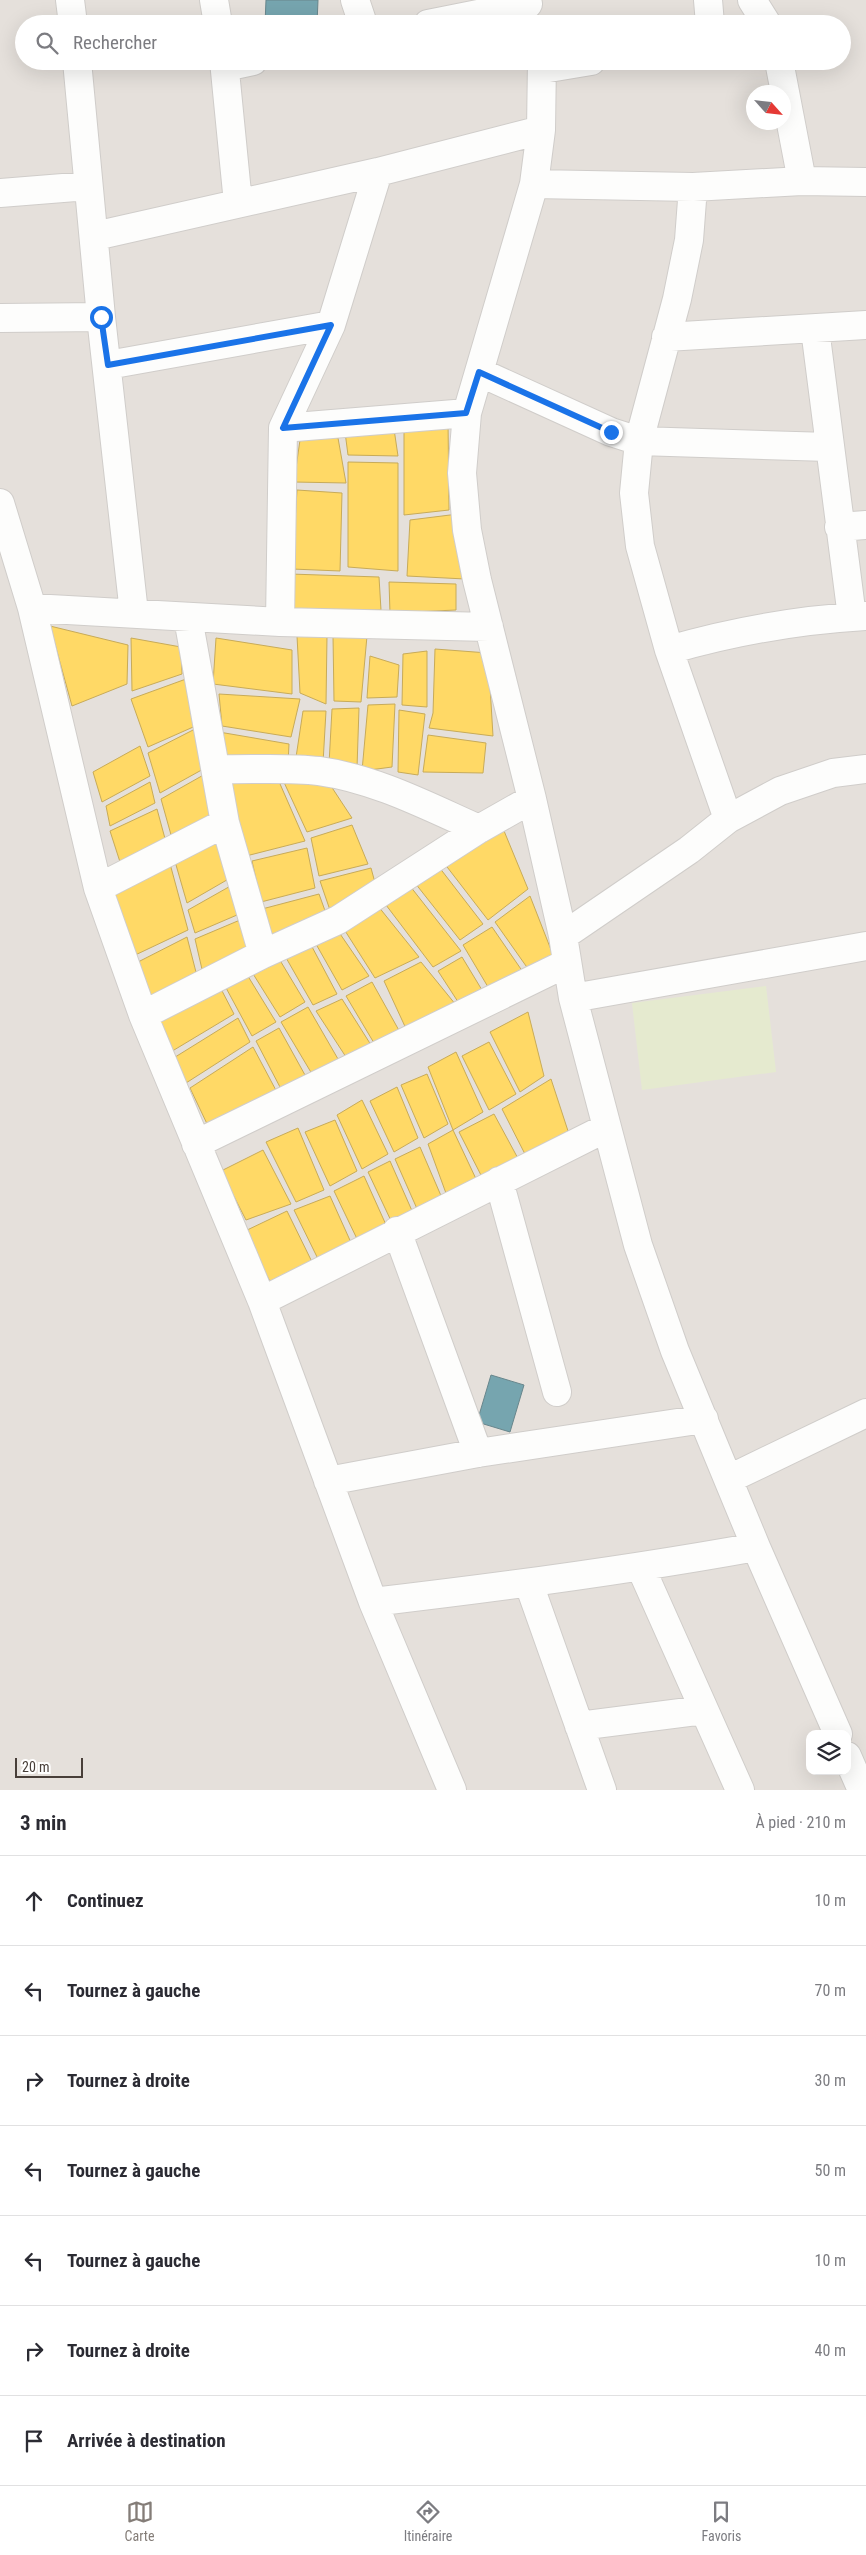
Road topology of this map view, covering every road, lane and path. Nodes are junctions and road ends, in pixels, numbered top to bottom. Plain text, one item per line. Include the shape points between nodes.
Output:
1 (70, 0) edge
2 (214, 0) edge
3 (355, 0) edge
4 (708, 0) edge
5 (752, 0) edge
6 (530, 9) edge
7 (72, 15) edge
8 (216, 15) edge
9 (360, 15) edge
10 (489, 15) edge
11 (709, 15) edge
12 (761, 15) edge
13 (78, 70) edge
14 (225, 70) edge
15 (543, 70) edge
16 (781, 70) edge
17 (541, 130) junction
18 (378, 172) junction
19 (802, 181) junction
20 (866, 182) edge
21 (534, 184) junction
22 (88, 186) junction
23 (693, 187) junction
24 (0, 193) edge
25 (238, 203) junction
26 (95, 236) junction
27 (101, 317) junction
28 (0, 318) edge
29 (331, 325) junction
30 (866, 326) edge
31 (815, 329) junction
32 (666, 337) junction
33 (108, 365) junction
34 (479, 372) junction
35 (466, 413) junction
36 (283, 428) junction
37 (639, 440) junction
38 (829, 447) junction
39 (0, 503) edge
40 (866, 525) edge
41 (839, 527) junction
42 (32, 608) junction
43 (134, 613) junction
44 (859, 616) edge
45 (188, 618) junction
46 (280, 622) junction
47 (489, 627) junction
48 (669, 650) junction
49 (216, 769) junction
50 (866, 769) edge
51 (532, 799) junction
52 (728, 819) junction
53 (225, 823) junction
54 (479, 829) junction
55 (98, 888) junction
56 (563, 936) junction
57 (866, 946) edge
58 (263, 954) junction
59 (567, 964) junction
60 (573, 998) junction
61 (143, 1015) junction
62 (606, 1128) junction
63 (196, 1144) junction
64 (499, 1182) junction
65 (397, 1232) junction
66 (262, 1301) junction
67 (557, 1392) dead end
68 (866, 1413) edge
69 (704, 1419) junction
70 (478, 1453) junction
71 (729, 1479) junction
72 (328, 1481) junction
73 (756, 1547) junction
74 (641, 1568) junction
75 (529, 1584) junction
76 (373, 1602) junction
77 (704, 1710) junction
78 (579, 1726) junction
79 (836, 1730) edge
80 (851, 1765) edge
81 (452, 1790) edge
82 (602, 1790) edge
83 (740, 1790) edge
84 (862, 1790) edge

1 - 7 street
2 - 8 street
3 - 9 street
4 - 11 street
5 - 12 street
6 - 10 street
13 - 22 street
14 - 25 street
15 - 17 street
16 - 19 street
17 - 18 street
17 - 21 street
18 - 25 street
18 - 29 street
19 - 20 street
19 - 23 street
21 - 23 street
21 - 34 street
22 - 24 street
22 - 26 street
23 - 32 street via 689,240
25 - 26 street
26 - 27 street
27 - 28 street
27 - 33 street
29 - 33 street
29 - 36 street
30 - 31 street
31 - 32 street
31 - 38 street
32 - 37 street
33 - 43 street
34 - 35 street
34 - 37 street via 611,432
35 - 36 street
35 - 47 street via 462,473 467,530
36 - 46 street
37 - 38 street
37 - 48 street via 634,493 640,546
38 - 41 street
39 - 42 street
40 - 41 street
41 - 44 street
42 - 43 street
42 - 55 street
43 - 45 street
44 - 48 street via 785,623 716,636
45 - 46 street
45 - 49 street
46 - 47 street
47 - 51 street
48 - 52 street
49 - 53 street
49 - 54 street via 317,771 354,778
50 - 52 street via 833,773 780,791
51 - 54 street
51 - 56 street
52 - 56 street via 689,850
53 - 55 street
53 - 58 street
54 - 58 street via 338,920
55 - 61 street
56 - 59 street
57 - 60 street
58 - 61 street
59 - 60 street
59 - 63 street
60 - 62 street
61 - 63 street
62 - 64 street
62 - 69 street via 638,1245 675,1351
63 - 66 street
64 - 65 street
64 - 67 street
65 - 66 street
65 - 70 street
66 - 72 street
68 - 71 street
69 - 70 street
69 - 71 street
70 - 72 street
71 - 73 street
72 - 76 street
73 - 74 street
73 - 79 street
74 - 75 street
74 - 77 street
75 - 76 street
75 - 78 street
76 - 81 street
77 - 78 street
77 - 83 street
78 - 82 street
80 - 84 street

